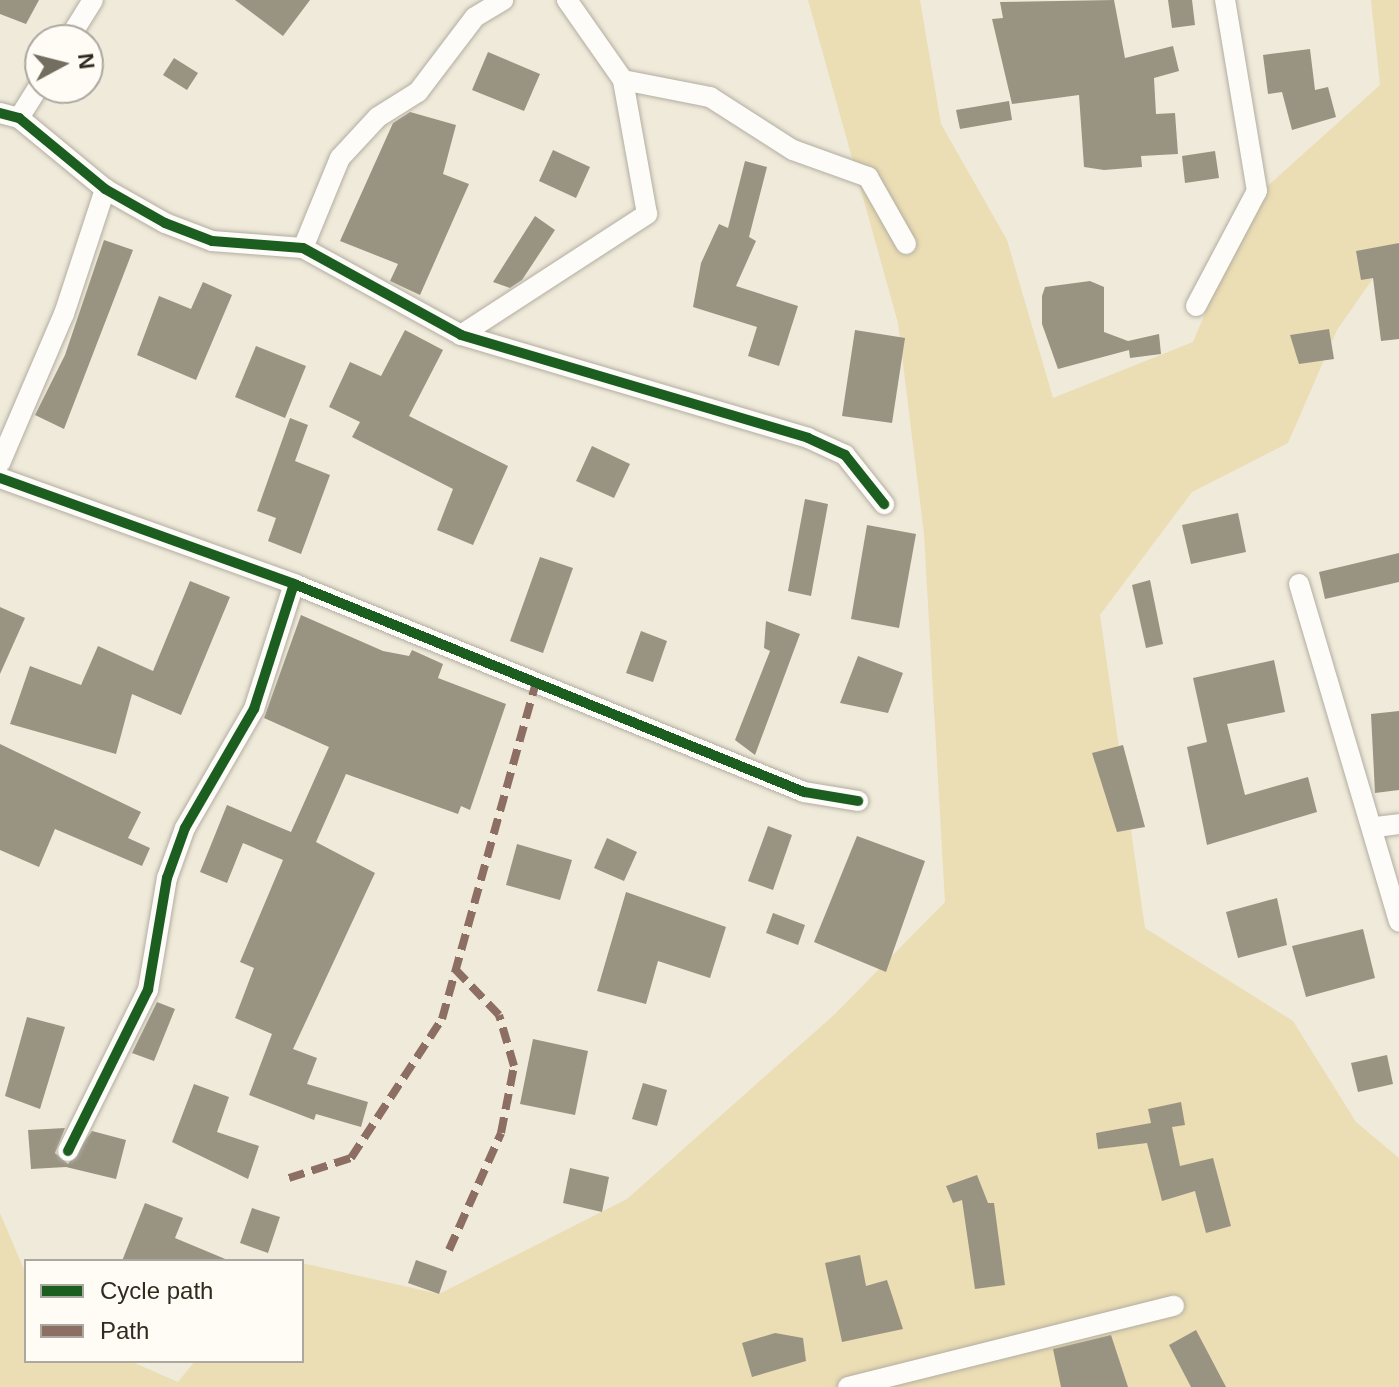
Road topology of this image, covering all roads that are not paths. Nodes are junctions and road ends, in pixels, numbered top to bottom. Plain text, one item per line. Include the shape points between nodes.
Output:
1 (93, 0) edge
2 (503, 0) edge
3 (567, 0) edge
4 (1225, 0) edge
5 (78, 24) edge
6 (623, 80) junction
7 (24, 101) edge
8 (9, 116) edge
9 (105, 189) junction
10 (906, 244) dead end
11 (303, 248) junction
12 (1196, 306) dead end
13 (461, 335) junction
14 (0, 463) edge
15 (0, 478) edge
16 (884, 504) dead end
17 (294, 584) junction
18 (1299, 584) dead end
19 (858, 801) dead end
20 (1399, 824) edge
21 (1376, 827) junction
22 (1399, 922) edge
23 (68, 1151) dead end
24 (1174, 1306) dead end
25 (848, 1387) edge

1 - 5 street
2 - 11 street via 475,17 418,92 378,117 340,158
3 - 6 street
4 - 12 street via 1257,191
6 - 10 street via 710,97 793,150 868,177
6 - 13 street via 643,220
7 - 8 street
8 - 9 street
9 - 11 street via 212,241
9 - 14 street via 64,314
11 - 13 street
13 - 16 street via 808,438 845,455
15 - 17 street
17 - 19 street via 804,792
17 - 23 street via 254,709 185,828 167,878 148,990
18 - 21 street
20 - 21 street
21 - 22 street
24 - 25 street

